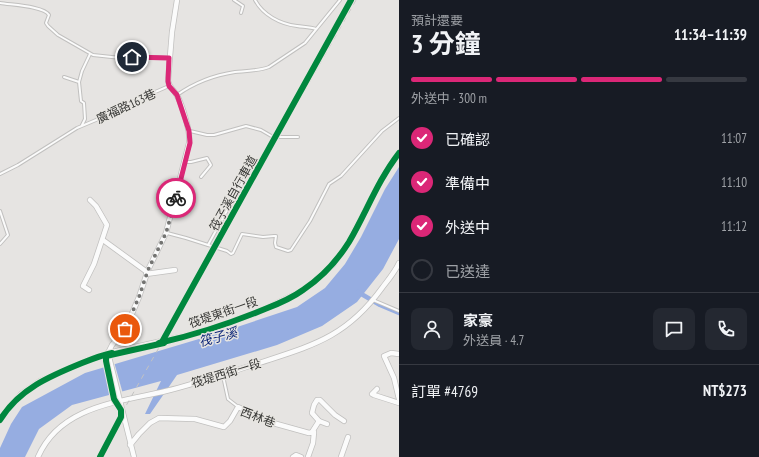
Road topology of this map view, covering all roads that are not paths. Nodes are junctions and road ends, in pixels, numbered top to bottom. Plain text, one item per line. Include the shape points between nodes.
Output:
1 (177, 0) edge
2 (234, 0) edge
3 (255, 0) edge
4 (340, 0) edge
5 (0, 3) edge
6 (241, 13) dead end
7 (316, 30) junction
8 (90, 54) junction
9 (169, 58) junction
10 (64, 77) dead end
11 (79, 82) junction
12 (169, 86) junction
13 (177, 95) junction
14 (399, 118) edge
15 (82, 126) junction
16 (189, 131) junction
17 (298, 137) dead end
18 (399, 153) edge
19 (184, 162) junction
20 (252, 165) dead end
21 (0, 174) edge
22 (201, 177) dead end
23 (90, 200) dead end
24 (0, 211) edge
25 (166, 233) junction
26 (103, 240) junction
27 (0, 244) edge
28 (208, 245) junction
29 (399, 263) edge
30 (175, 270) dead end
31 (146, 273) junction
32 (89, 290) dead end
33 (373, 300) junction
34 (399, 311) edge
35 (399, 354) edge
36 (108, 355) junction
37 (223, 375) junction
38 (376, 389) dead end
39 (118, 399) junction
40 (399, 399) edge
41 (399, 403) edge
42 (238, 407) junction
43 (0, 420) edge
44 (319, 421) junction
45 (344, 421) dead end
46 (327, 424) dead end
47 (312, 432) junction
48 (348, 437) dead end
49 (130, 445) junction
50 (38, 457) edge
51 (134, 457) edge
52 (293, 457) edge
53 (301, 457) edge
54 (308, 457) edge
55 (340, 457) edge

1 - 9 street
2 - 6 lane via 243,6
3 - 7 lane via 258,6 275,20
4 - 7 lane
5 - 8 lane via 46,11 49,14 46,23 48,26
7 - 13 lane via 305,43 269,67 216,77
8 - 9 lane via 121,58
8 - 11 lane
9 - 12 street
10 - 11 lane
11 - 15 lane, 廣福路163巷 via 81,101 84,103
12 - 13 street
12 - 15 lane, 廣福路163巷
13 - 16 street
14 - 28 lane via 382,131 341,176 328,184 310,221 291,250 276,247 276,236 242,234 231,254
15 - 21 lane, 廣福路163巷
16 - 17 lane via 214,135 246,126 273,137
16 - 19 street via 190,143
18 - 36 street, 筏堤東街一段 via 341,254 333,265 302,291 252,314 198,333
19 - 22 lane via 207,158 211,165
19 - 25 street
20 - 28 lane
23 - 26 street via 107,222
24 - 27 lane via 8,235
25 - 28 lane
25 - 31 street
26 - 31 street
26 - 32 street via 83,286
29 - 33 street, 筏堤西街一段
30 - 31 street
31 - 36 street via 128,323
33 - 34 lane
33 - 37 street, 筏堤西街一段 via 354,319 324,340
35 - 40 street via 391,353 384,356 394,378
36 - 39 street
36 - 43 street, 筏堤東街一段 via 40,381 21,394
37 - 39 street, 筏堤西街一段 via 167,390
37 - 42 lane via 228,399
38 - 41 street via 372,394
39 - 49 street
39 - 50 street, 筏堤西街一段 via 64,423 49,438
42 - 47 street, 西林巷 via 273,423
42 - 49 street, 西林巷 via 224,428 195,419 159,418
44 - 45 street via 312,413 318,400
44 - 46 street
44 - 47 street
47 - 54 street via 313,443
48 - 55 street
49 - 51 street
52 - 53 street

